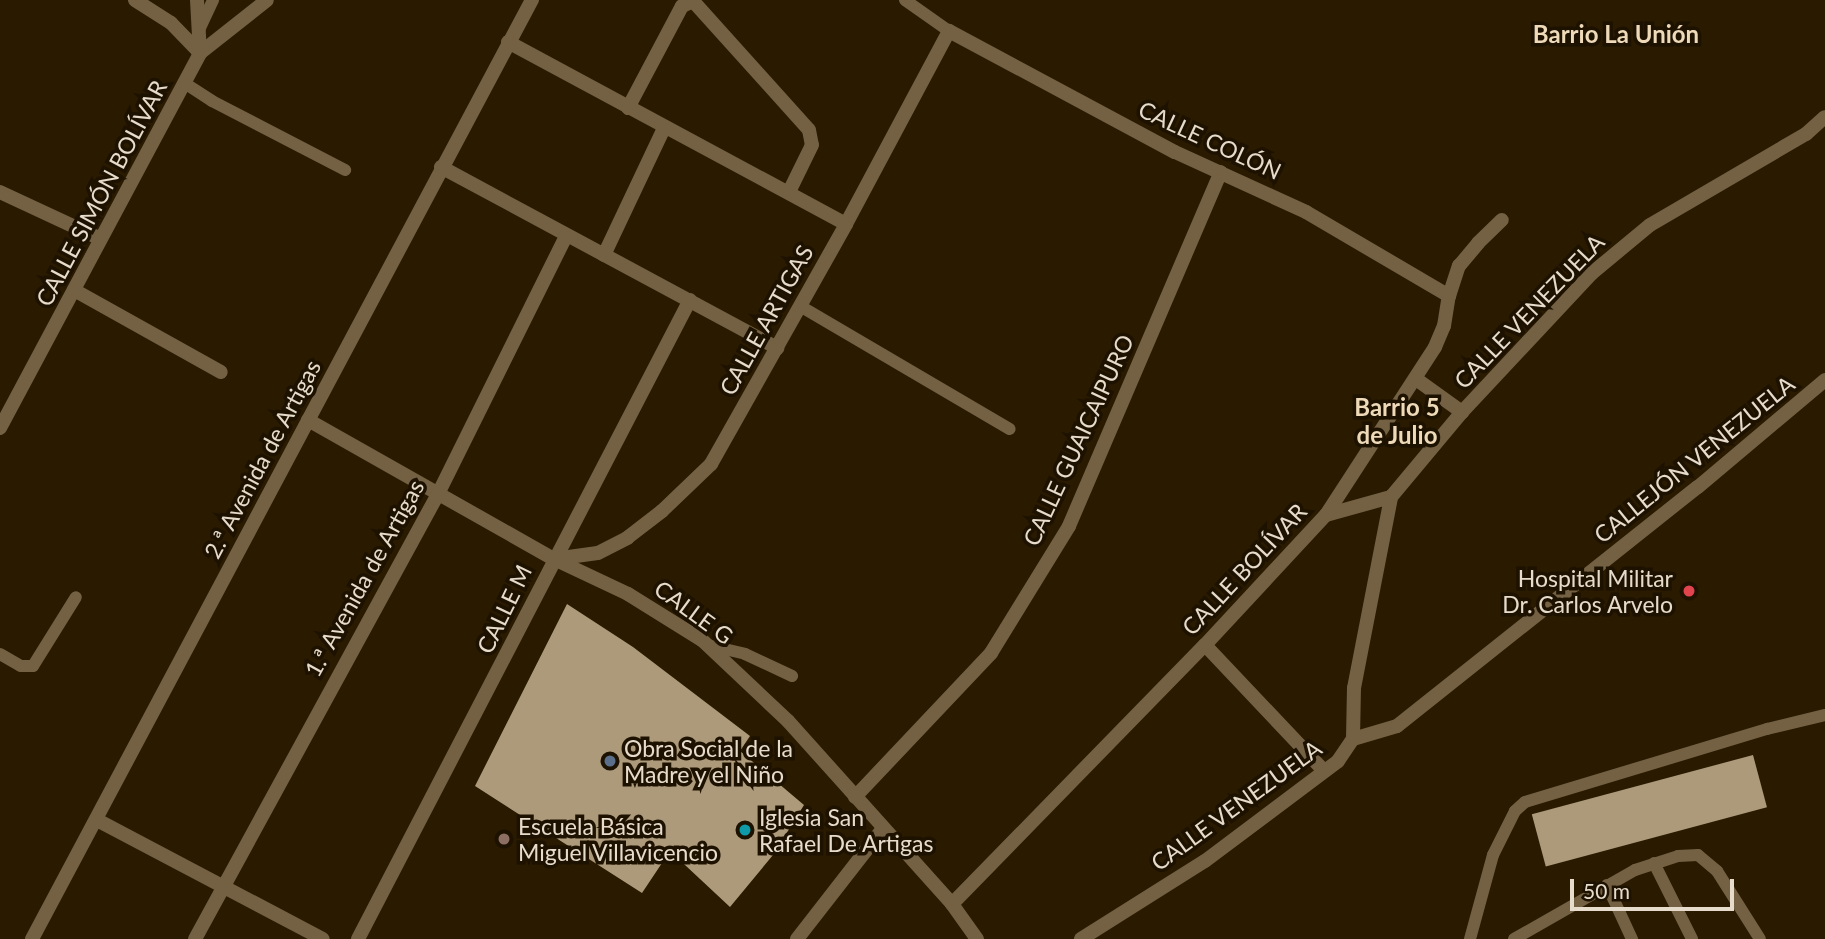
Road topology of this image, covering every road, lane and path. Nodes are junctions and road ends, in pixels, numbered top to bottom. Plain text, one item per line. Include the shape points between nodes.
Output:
1 (135, 0) edge
2 (197, 0) edge
3 (213, 0) edge
4 (267, 0) edge
5 (532, 0) edge
6 (905, 0) edge
7 (200, 28) junction
8 (949, 31) junction
9 (508, 42) junction
10 (200, 53) junction
11 (186, 84) junction
12 (628, 108) junction
13 (1825, 117) edge
14 (664, 128) junction
15 (441, 167) junction
16 (345, 170) dead end
17 (1221, 172) junction
18 (0, 192) edge
19 (789, 192) junction
20 (1502, 220) dead end
21 (846, 224) junction
22 (566, 236) junction
23 (101, 239) junction
24 (604, 256) junction
25 (74, 290) junction
26 (1449, 296) junction
27 (690, 300) junction
28 (800, 306) junction
29 (777, 348) junction
30 (221, 372) dead end
31 (1416, 379) junction
32 (1825, 380) edge
33 (1462, 412) junction
34 (308, 420) junction
35 (0, 428) edge
36 (1010, 429) dead end
37 (438, 494) junction
38 (1391, 497) junction
39 (1326, 515) junction
40 (554, 559) junction
41 (76, 597) dead end
42 (707, 645) junction
43 (1205, 645) junction
44 (0, 654) edge
45 (792, 677) dead end
46 (1825, 715) edge
47 (1353, 739) junction
48 (1324, 771) junction
49 (855, 797) junction
50 (97, 820) junction
51 (882, 830) junction
52 (1654, 863) junction
53 (1607, 886) junction
54 (223, 887) junction
55 (952, 904) junction
56 (32, 939) edge
57 (195, 939) edge
58 (323, 939) edge
59 (358, 939) edge
60 (797, 939) edge
61 (977, 939) edge
62 (1081, 939) edge
63 (1470, 939) edge
64 (1514, 939) edge
65 (1632, 939) edge
66 (1692, 939) edge
67 (1760, 939) edge

1 - 10 street via 172,23
2 - 7 street
3 - 7 lane
4 - 10 street, CALLE SIMÓN BOLÍVAR
5 - 9 street, 2.ª Avenida de Artigas
6 - 8 lane
7 - 10 street
8 - 17 street, CALLE COLÓN
8 - 21 street, CALLE ARTIGAS
9 - 12 street
9 - 15 street, 2.ª Avenida de Artigas
10 - 11 street, CALLE SIMÓN BOLÍVAR
11 - 16 lane
11 - 23 street, CALLE SIMÓN BOLÍVAR
12 - 14 street
12 - 19 street via 687,3 693,1 809,130 812,145
13 - 33 street, CALLE VENEZUELA via 1806,134 1650,225 1592,272
14 - 19 street
14 - 24 street
15 - 22 street
15 - 34 street, 2.ª Avenida de Artigas
17 - 26 street, CALLE COLÓN via 1306,212
17 - 49 street, CALLE GUAICAIPURO via 1069,526 991,653
18 - 23 street
19 - 21 street
20 - 26 street, CALLE BOLÍVAR via 1469,252
21 - 28 street, CALLE ARTIGAS
22 - 24 street
22 - 37 street, 1.ª Avenida de Artigas
23 - 25 street, CALLE SIMÓN BOLÍVAR
24 - 27 street
25 - 30 street
25 - 35 street, CALLE SIMÓN BOLÍVAR
26 - 31 street, CALLE BOLÍVAR via 1444,326
27 - 29 street
27 - 40 street, CALLE M
28 - 29 street, CALLE ARTIGAS
28 - 36 lane
29 - 40 street, CALLE ARTIGAS via 711,464 687,489 627,538 598,553
31 - 33 street
31 - 39 street, CALLE BOLÍVAR
32 - 47 street, CALLEJÓN VENEZUELA via 1397,726
33 - 38 street, CALLE VENEZUELA
34 - 37 street, CALLE G
34 - 50 street, 2.ª Avenida de Artigas
37 - 40 street, CALLE G
37 - 54 street, 1.ª Avenida de Artigas
38 - 39 street
38 - 47 street, CALLE VENEZUELA via 1354,688
39 - 43 street, CALLE BOLÍVAR
40 - 42 street, CALLE G via 628,594
40 - 59 street, CALLE M
41 - 44 lane via 33,666 21,666
42 - 45 lane via 745,654
42 - 49 street, CALLE G via 788,721
43 - 48 street
43 - 55 street, CALLE BOLÍVAR
46 - 63 lane via 1525,802 1515,811 1493,855
47 - 48 street, CALLE VENEZUELA via 1338,761
48 - 62 street, CALLE VENEZUELA via 1205,861
49 - 51 street, CALLE G
50 - 54 street
50 - 56 street, 2.ª Avenida de Artigas
51 - 55 street, CALLE G
51 - 60 street
52 - 53 lane
52 - 66 lane
52 - 67 lane via 1698,855 1717,871
53 - 64 lane
53 - 65 lane
54 - 57 street, 1.ª Avenida de Artigas
54 - 58 street
55 - 61 street, CALLE G

